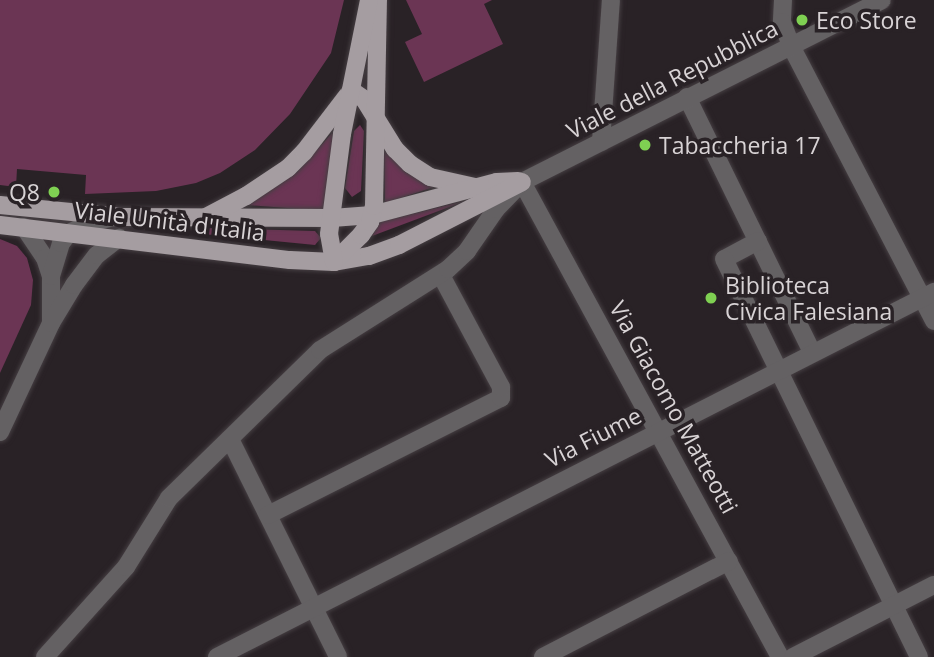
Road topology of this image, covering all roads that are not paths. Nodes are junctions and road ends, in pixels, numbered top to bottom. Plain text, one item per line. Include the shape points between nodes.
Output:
1 (369, 0) edge
2 (378, 0) edge
3 (611, 0) edge
4 (783, 0) edge
5 (882, 0) edge
6 (791, 46) junction
7 (351, 90) junction
8 (687, 97) junction
9 (378, 125) junction
10 (601, 142) junction
11 (522, 182) junction
12 (479, 187) junction
13 (0, 205) edge
14 (372, 215) junction
15 (123, 216) junction
16 (203, 218) junction
17 (332, 218) junction
18 (0, 225) edge
19 (24, 227) junction
20 (69, 233) junction
21 (119, 238) junction
22 (758, 241) junction
23 (334, 262) junction
24 (440, 275) junction
25 (51, 276) junction
26 (928, 295) edge
27 (934, 321) edge
28 (51, 323) junction
29 (812, 352) junction
30 (778, 369) junction
31 (659, 430) junction
32 (0, 432) edge
33 (230, 439) junction
34 (268, 515) junction
35 (729, 561) junction
36 (934, 585) edge
37 (892, 606) junction
38 (314, 609) junction
39 (45, 657) edge
40 (218, 657) edge
41 (338, 657) edge
42 (543, 657) edge
43 (780, 657) edge
44 (793, 657) edge
45 (919, 657) edge

1 - 7 main road
2 - 9 main road
3 - 10 street
4 - 6 street via 782,22
5 - 6 street, Viale della Repubblica
6 - 8 street, Viale della Repubblica
6 - 26 street
7 - 9 main road via 364,99
7 - 16 main road via 288,168
7 - 17 main road
8 - 10 street, Viale della Repubblica
8 - 22 street
9 - 12 main road via 401,157 420,172
9 - 14 main road
10 - 11 street, Viale della Repubblica
11 - 12 main road, Viale Unità d'Italia via 508,180
11 - 23 main road, Viale Unità d'Italia via 399,245
11 - 24 street, Viale della Repubblica via 496,208 467,251
11 - 31 street, Via Giacomo Matteotti
12 - 14 main road, Viale Unità d'Italia
13 - 15 main road, Viale Unità d'Italia
14 - 17 main road, Viale Unità d'Italia
14 - 23 main road via 361,235
15 - 16 main road, Viale Unità d'Italia
15 - 20 street
16 - 17 main road, Viale Unità d'Italia
17 - 23 main road via 329,234
18 - 19 main road, Viale Unità d'Italia
19 - 20 main road, Viale Unità d'Italia
19 - 25 street
20 - 21 main road, Viale Unità d'Italia
20 - 25 street via 55,254
21 - 23 main road, Viale Unità d'Italia
21 - 28 street via 86,267
22 - 29 street
22 - 30 street via 724,259
24 - 33 street, Viale della Repubblica via 320,350
24 - 34 street via 501,387 500,398
25 - 28 street
26 - 27 street
26 - 29 street, Via Fiume
28 - 32 street
29 - 30 street, Via Fiume
30 - 31 street, Via Fiume
30 - 37 street
31 - 35 street, Via Giacomo Matteotti
31 - 38 street, Via Fiume
33 - 34 street
33 - 39 street, Viale della Repubblica via 169,498 126,567
34 - 38 street
35 - 42 street
35 - 43 street, Via Giacomo Matteotti
36 - 37 street
37 - 44 street
37 - 45 street
38 - 40 street, Via Fiume
38 - 41 street

